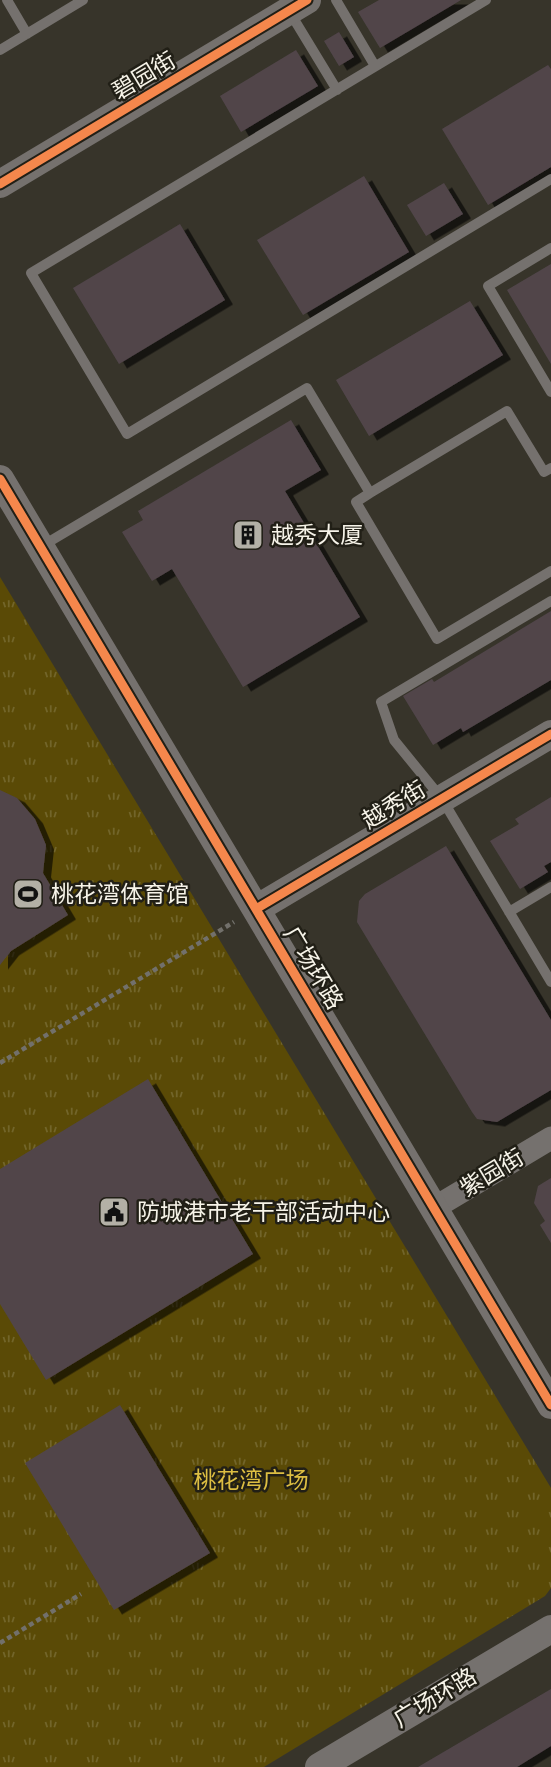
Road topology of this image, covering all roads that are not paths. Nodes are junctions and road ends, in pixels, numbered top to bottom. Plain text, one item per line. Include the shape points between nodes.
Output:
1 (7, 0) edge
2 (83, 0) edge
3 (335, 0) edge
4 (486, 0) edge
5 (298, 5) edge
6 (27, 34) junction
7 (0, 50) edge
8 (375, 66) junction
9 (337, 90) junction
10 (551, 179) edge
11 (0, 184) edge
12 (551, 248) edge
13 (551, 392) edge
14 (548, 470) edge
15 (0, 479) edge
16 (551, 484) edge
17 (370, 493) junction
18 (41, 547) junction
19 (551, 571) edge
20 (551, 601) edge
21 (551, 734) edge
22 (442, 799) junction
23 (551, 887) edge
24 (256, 909) junction
25 (509, 912) junction
26 (551, 982) edge
27 (551, 1138) edge
28 (434, 1208) junction
29 (551, 1405) edge
30 (551, 1629) edge
31 (319, 1767) edge

1 - 6 lane
2 - 6 lane
3 - 8 lane
4 - 8 lane
5 - 9 lane
5 - 11 street, 碧园街
6 - 7 lane
8 - 9 lane
9 - 10 lane via 31,273 127,434
12 - 13 lane via 488,286
14 - 16 lane
14 - 17 lane via 507,411
15 - 18 street, 广场环路
17 - 18 lane via 307,388
17 - 19 lane via 356,502 437,639
18 - 24 street, 广场环路
20 - 22 lane via 381,702 394,740
21 - 22 street, 越秀街
22 - 24 street, 越秀街
22 - 25 lane
23 - 25 lane
24 - 28 street, 广场环路
25 - 26 lane
27 - 28 street, 紫园街
28 - 29 street, 广场环路
30 - 31 street, 广场环路

